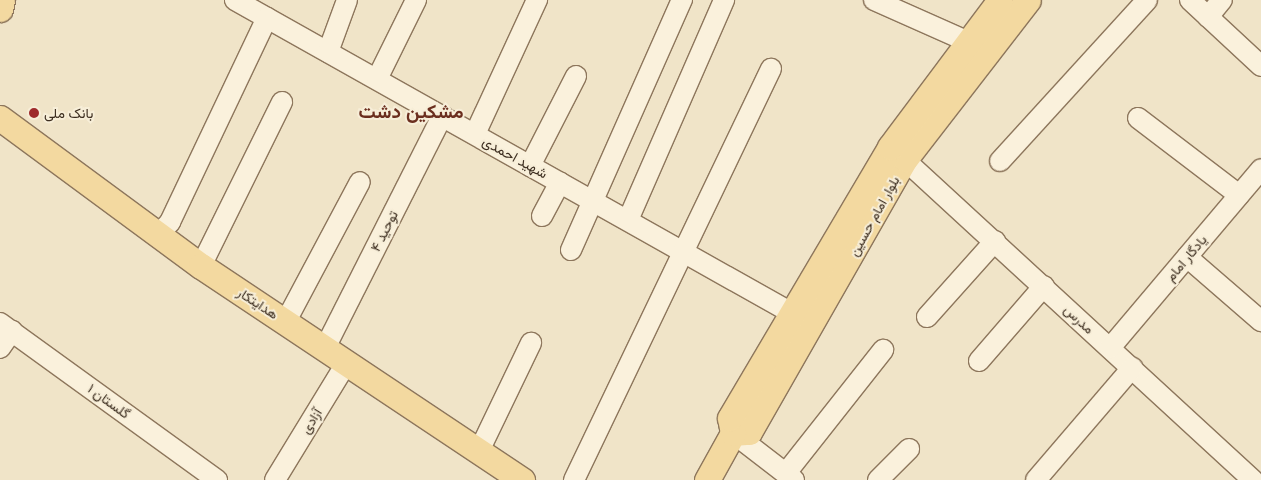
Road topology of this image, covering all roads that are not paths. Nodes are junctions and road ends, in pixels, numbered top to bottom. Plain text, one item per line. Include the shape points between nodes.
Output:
1 (2, 0) edge
2 (235, 0) edge
3 (346, 0) edge
4 (416, 0) edge
5 (537, 0) edge
6 (682, 0) edge
7 (724, 0) edge
8 (874, 0) edge
9 (1000, 0) edge
10 (1028, 0) edge
11 (1146, 0) edge
12 (1190, 0) edge
13 (1222, 0) edge
14 (907, 7) edge
15 (0, 10) edge
16 (264, 10) edge
17 (1208, 17) junction
18 (978, 46) junction
19 (328, 52) junction
20 (1261, 66) edge
21 (772, 69) dead end
22 (576, 76) dead end
23 (377, 80) junction
24 (282, 102) dead end
25 (442, 116) junction
26 (0, 118) edge
27 (1138, 118) dead end
28 (475, 134) junction
29 (898, 153) junction
30 (1000, 161) dead end
31 (530, 166) junction
32 (1260, 172) edge
33 (360, 182) dead end
34 (560, 182) junction
35 (1239, 195) junction
36 (593, 200) junction
37 (542, 216) dead end
38 (628, 220) junction
39 (158, 236) junction
40 (995, 241) junction
41 (571, 250) dead end
42 (684, 252) junction
43 (1186, 257) junction
44 (200, 266) junction
45 (1044, 286) junction
46 (927, 317) dead end
47 (804, 320) junction
48 (286, 321) junction
49 (1261, 321) edge
50 (6, 327) edge
51 (531, 343) dead end
52 (326, 346) junction
53 (0, 348) edge
54 (1110, 348) junction
55 (883, 350) dead end
56 (979, 360) dead end
57 (348, 362) junction
58 (1132, 368) junction
59 (733, 433) junction
60 (480, 449) junction
61 (909, 449) dead end
62 (790, 477) edge
63 (1250, 479) edge
64 (217, 480) edge
65 (275, 480) edge
66 (522, 480) edge
67 (574, 480) edge
68 (707, 480) edge
69 (878, 480) edge
70 (1036, 480) edge

1 - 15 main road
2 - 16 street, شهید احمدی
3 - 19 street
4 - 23 street
5 - 28 street
6 - 36 street
7 - 38 street
8 - 14 street
9 - 18 main road, بلوار امام حسین
10 - 18 main road, بلوار امام حسین
11 - 30 street
12 - 17 street
13 - 17 street
14 - 18 street
16 - 19 street, شهید احمدی
16 - 39 street via 170,222
17 - 20 street
18 - 29 main road, بلوار امام حسین
19 - 23 street, شهید احمدی
21 - 42 street
22 - 31 street
23 - 25 street, شهید احمدی
24 - 44 street
25 - 28 street, شهید احمدی
25 - 52 street, توحید ۴
26 - 39 main road, هدایتکار
27 - 35 street
28 - 31 street, شهید احمدی
29 - 40 street, مدرس
29 - 47 main road, بلوار امام حسین
31 - 34 street, شهید احمدی
32 - 35 street, یادگار امام
33 - 48 street
34 - 36 street, شهید احمدی
34 - 37 street
35 - 43 street, یادگار امام
36 - 38 street, شهید احمدی
36 - 41 street
38 - 42 street, شهید احمدی
39 - 44 main road, هدایتکار
40 - 45 street, مدرس
40 - 46 street
42 - 47 street, شهید احمدی
42 - 67 street
43 - 49 street
43 - 54 street, یادگار امام
44 - 48 main road, هدایتکار
45 - 54 street, مدرس
45 - 56 street
47 - 59 main road, بلوار امام حسین via 730,418
48 - 52 main road, هدایتکار
50 - 53 street
50 - 64 street, گلستان ۱
51 - 60 street
52 - 57 main road, هدایتکار
54 - 58 street, مدرس
55 - 62 street
57 - 60 main road, هدایتکار
57 - 65 street, آزادی
58 - 63 street, مدرس
58 - 70 street
59 - 62 street
59 - 68 main road, بلوار امام حسین
60 - 66 main road, هدایتکار
61 - 69 street

